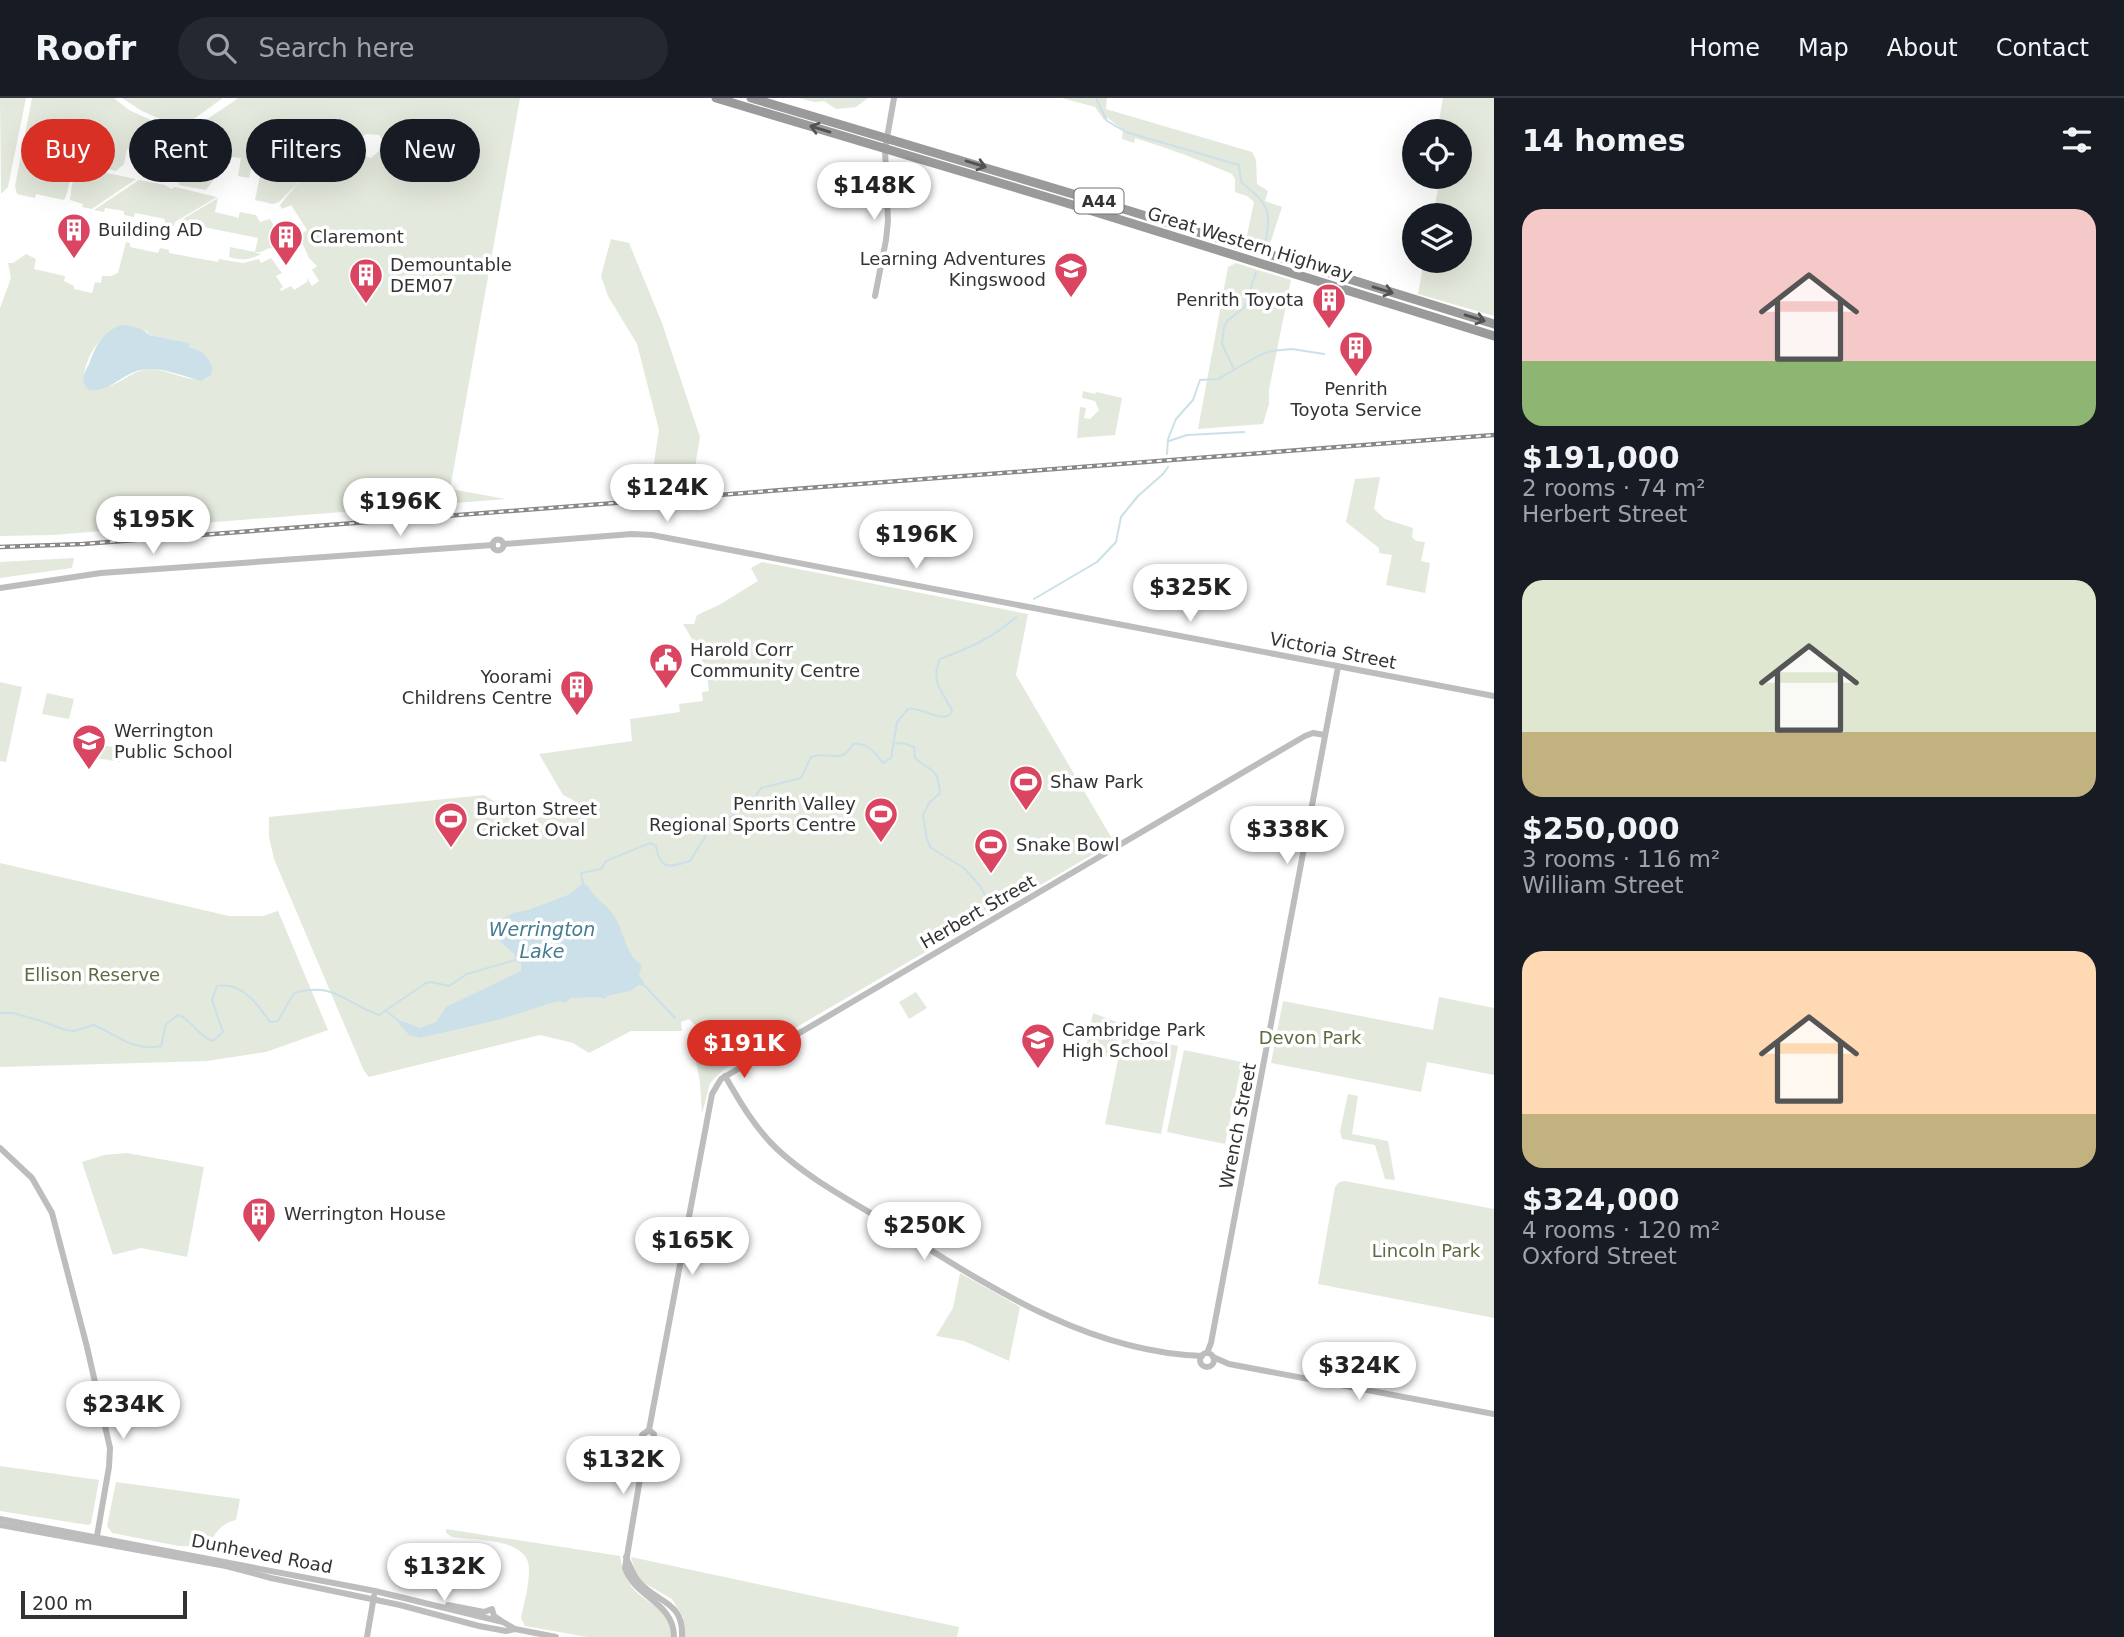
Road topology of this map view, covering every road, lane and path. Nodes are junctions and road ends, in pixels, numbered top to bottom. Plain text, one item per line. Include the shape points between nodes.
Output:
1 (716, 98) edge
2 (751, 98) edge
3 (894, 98) edge
4 (886, 144) junction
5 (875, 296) dead end
6 (1494, 324) edge
7 (1494, 336) edge
8 (0, 588) edge
9 (1338, 667) junction
10 (1494, 696) edge
11 (1325, 735) junction
12 (725, 1076) junction
13 (0, 1147) edge
14 (1208, 1358) junction
15 (1494, 1413) edge
16 (0, 1521) edge
17 (22, 1522) junction
18 (9, 1527) junction
19 (97, 1536) junction
20 (87, 1540) junction
21 (104, 1543) junction
22 (626, 1555) junction
23 (299, 1576) junction
24 (288, 1582) junction
25 (305, 1585) junction
26 (375, 1591) junction
27 (374, 1600) junction
28 (515, 1629) junction
29 (367, 1637) edge
30 (556, 1637) edge
31 (674, 1637) edge
32 (682, 1637) edge

4 -> 1 highway, Great Western Highway / A44
2 - 4 highway, Great Western Highway / A44
3 - 4 street
4 - 5 street via 888,222
4 -> 6 highway, Great Western Highway / A44
4 - 7 highway, Great Western Highway / A44
8 - 9 street, Victoria Street via 101,573 493,545 499,550 503,544 652,535
9 - 10 street, Victoria Street
9 - 11 street, Wrench Street
11 - 12 street, Herbert Street via 1305,736
11 - 14 street, Wrench Street
12 - 14 street via 754,1122 785,1156 929,1249 1066,1325 1105,1339
12 - 22 street via 713,1090 649,1430 642,1435 646,1443
13 - 19 street via 26,1171 48,1204 84,1335 110,1448
14 - 15 street
16 - 17 street, Dunheved Road
16 - 18 street
17 - 18 street
17 - 19 street, Dunheved Road
18 - 20 street, Dunheved Road
19 - 20 street
19 - 21 street
19 - 23 street, Dunheved Road
20 - 21 street, Dunheved Road
21 - 24 street, Dunheved Road
22 - 31 street via 627,1575 665,1610
22 - 32 street via 638,1581 674,1608
23 - 24 street
23 - 25 street
23 - 26 street, Dunheved Road
24 - 25 street, Dunheved Road
25 - 27 street, Dunheved Road
26 - 27 street
26 - 28 street, Dunheved Road via 484,1612 492,1609 494,1616
27 - 28 street, Dunheved Road via 479,1626
27 - 29 street
28 - 30 street, Dunheved Road

